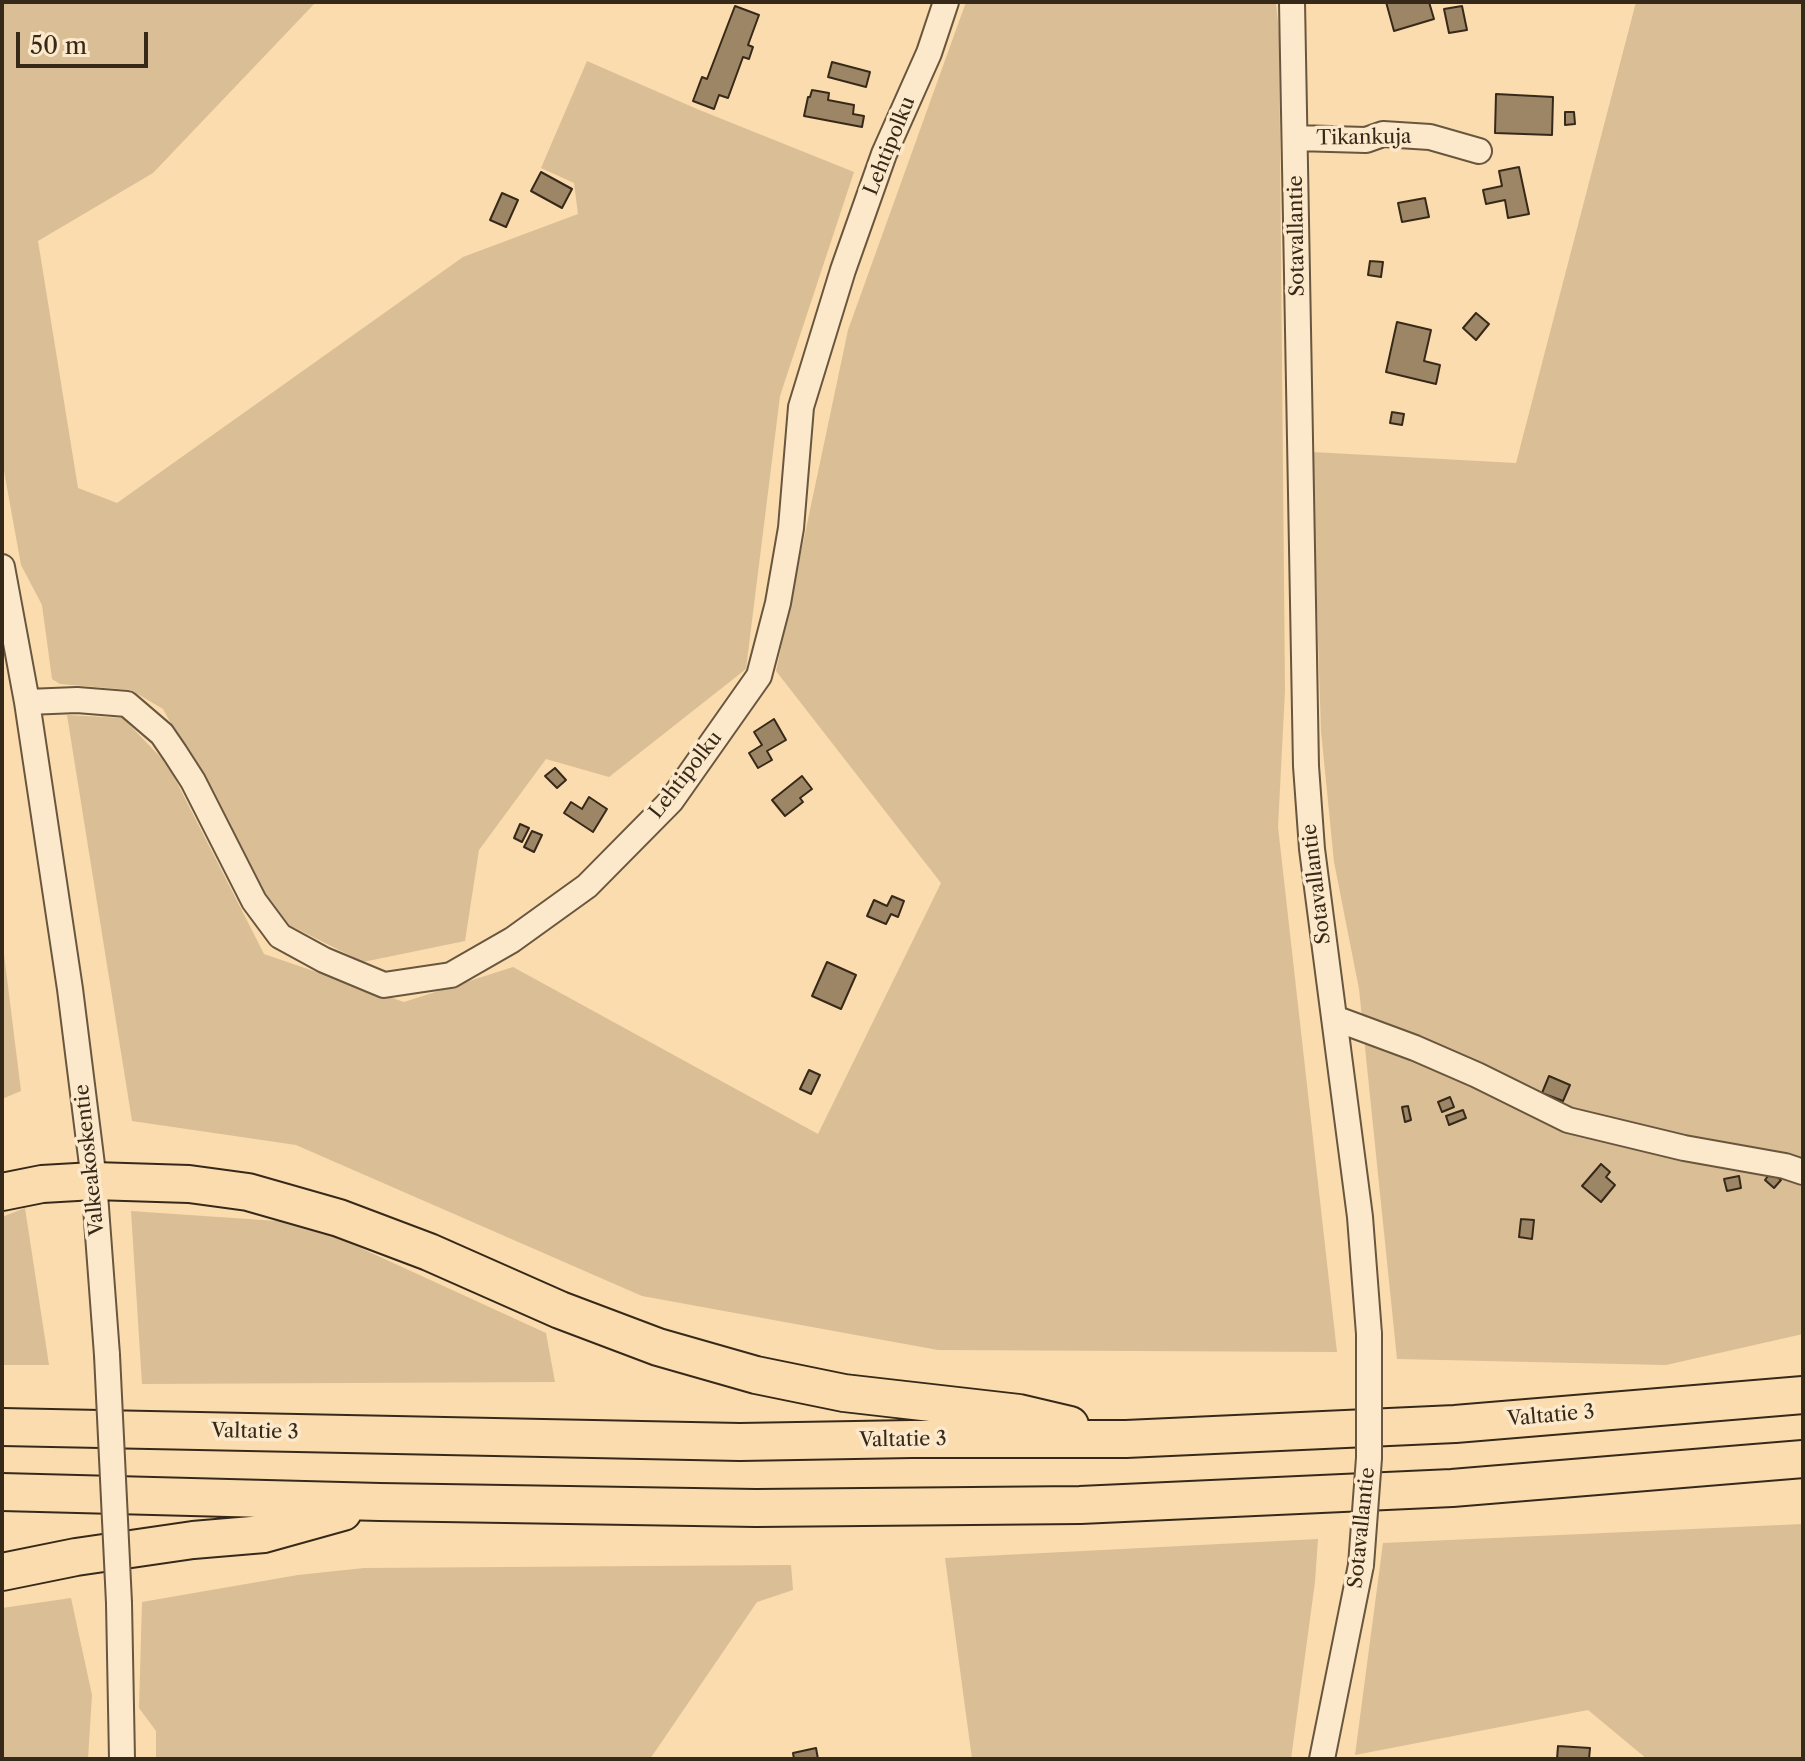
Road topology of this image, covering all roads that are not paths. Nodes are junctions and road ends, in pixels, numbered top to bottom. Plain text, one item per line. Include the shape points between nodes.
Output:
1 (946, 2) edge
2 (1292, 2) edge
3 (1296, 138) junction
4 (1479, 151) dead end
5 (2, 567) edge
6 (27, 702) junction
7 (1334, 1018) junction
8 (1803, 1172) edge
9 (94, 1181) junction
10 (2, 1192) edge
11 (1803, 1395) edge
12 (2, 1427) edge
13 (1126, 1439) junction
14 (1803, 1459) edge
15 (2, 1492) edge
16 (380, 1502) junction
17 (2, 1572) edge
18 (122, 1759) edge
19 (1322, 1759) edge

1 - 6 street, Lehtipolku via 884,154 801,407 791,528 759,676 671,801 587,886 512,940 451,975 384,985 280,936 254,901 175,753 162,734 127,704
2 - 3 street, Sotavallantie
3 - 4 street, Tikankuja via 1430,137
3 - 7 street, Sotavallantie via 1306,766
5 - 6 street, Valkeakoskentie
6 - 9 street, Valkeakoskentie
7 - 8 street via 1477,1075 1568,1120
7 - 19 street, Sotavallantie, bridge via 1360,1217 1369,1334 1369,1458 1361,1565
9 - 10 highway
9 - 13 highway via 248,1192 339,1218 574,1316 756,1375 844,1393 1019,1413
9 - 18 street, Valkeakoskentie, bridge via 107,1355
11 - 13 highway, Valtatie 3 via 1455,1424
12 - 13 highway, Valtatie 3 via 740,1442
14 - 16 highway via 1452,1488 1080,1505 756,1508
15 - 16 highway
16 - 17 highway via 264,1534 164,1544

